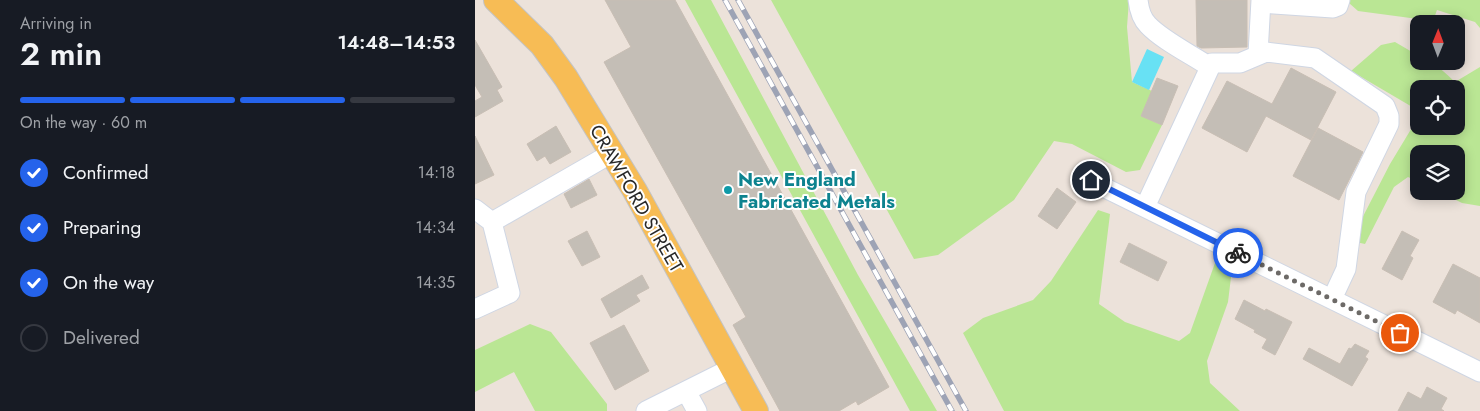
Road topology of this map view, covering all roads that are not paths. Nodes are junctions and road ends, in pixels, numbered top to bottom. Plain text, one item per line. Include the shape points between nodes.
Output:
1 (496, 0) edge
2 (1138, 0) edge
3 (1340, 0) edge
4 (1261, 1) edge
5 (1259, 54) junction
6 (1210, 67) junction
7 (612, 153) junction
8 (1091, 180) dead end
9 (1145, 207) junction
10 (475, 209) edge
11 (492, 222) junction
12 (1332, 299) junction
13 (475, 309) edge
14 (732, 368) junction
15 (1480, 372) edge
16 (686, 391) junction
17 (646, 411) edge
18 (697, 411) edge
19 (756, 411) edge

1 - 7 main road, CRAWFORD STREET via 542,45
2 - 6 street via 1147,25
3 - 4 street via 1333,8
4 - 5 street
5 - 6 street via 1240,62 1212,63
5 - 12 street via 1315,58 1385,106 1388,112 1389,124 1356,192 1346,269
6 - 9 street
7 - 11 street
7 - 14 main road, CRAWFORD STREET
8 - 9 street
9 - 12 street
10 - 11 street
11 - 13 street via 510,293
12 - 15 street
14 - 16 street
14 - 19 main road, CRAWFORD STREET
16 - 17 street
16 - 18 street

